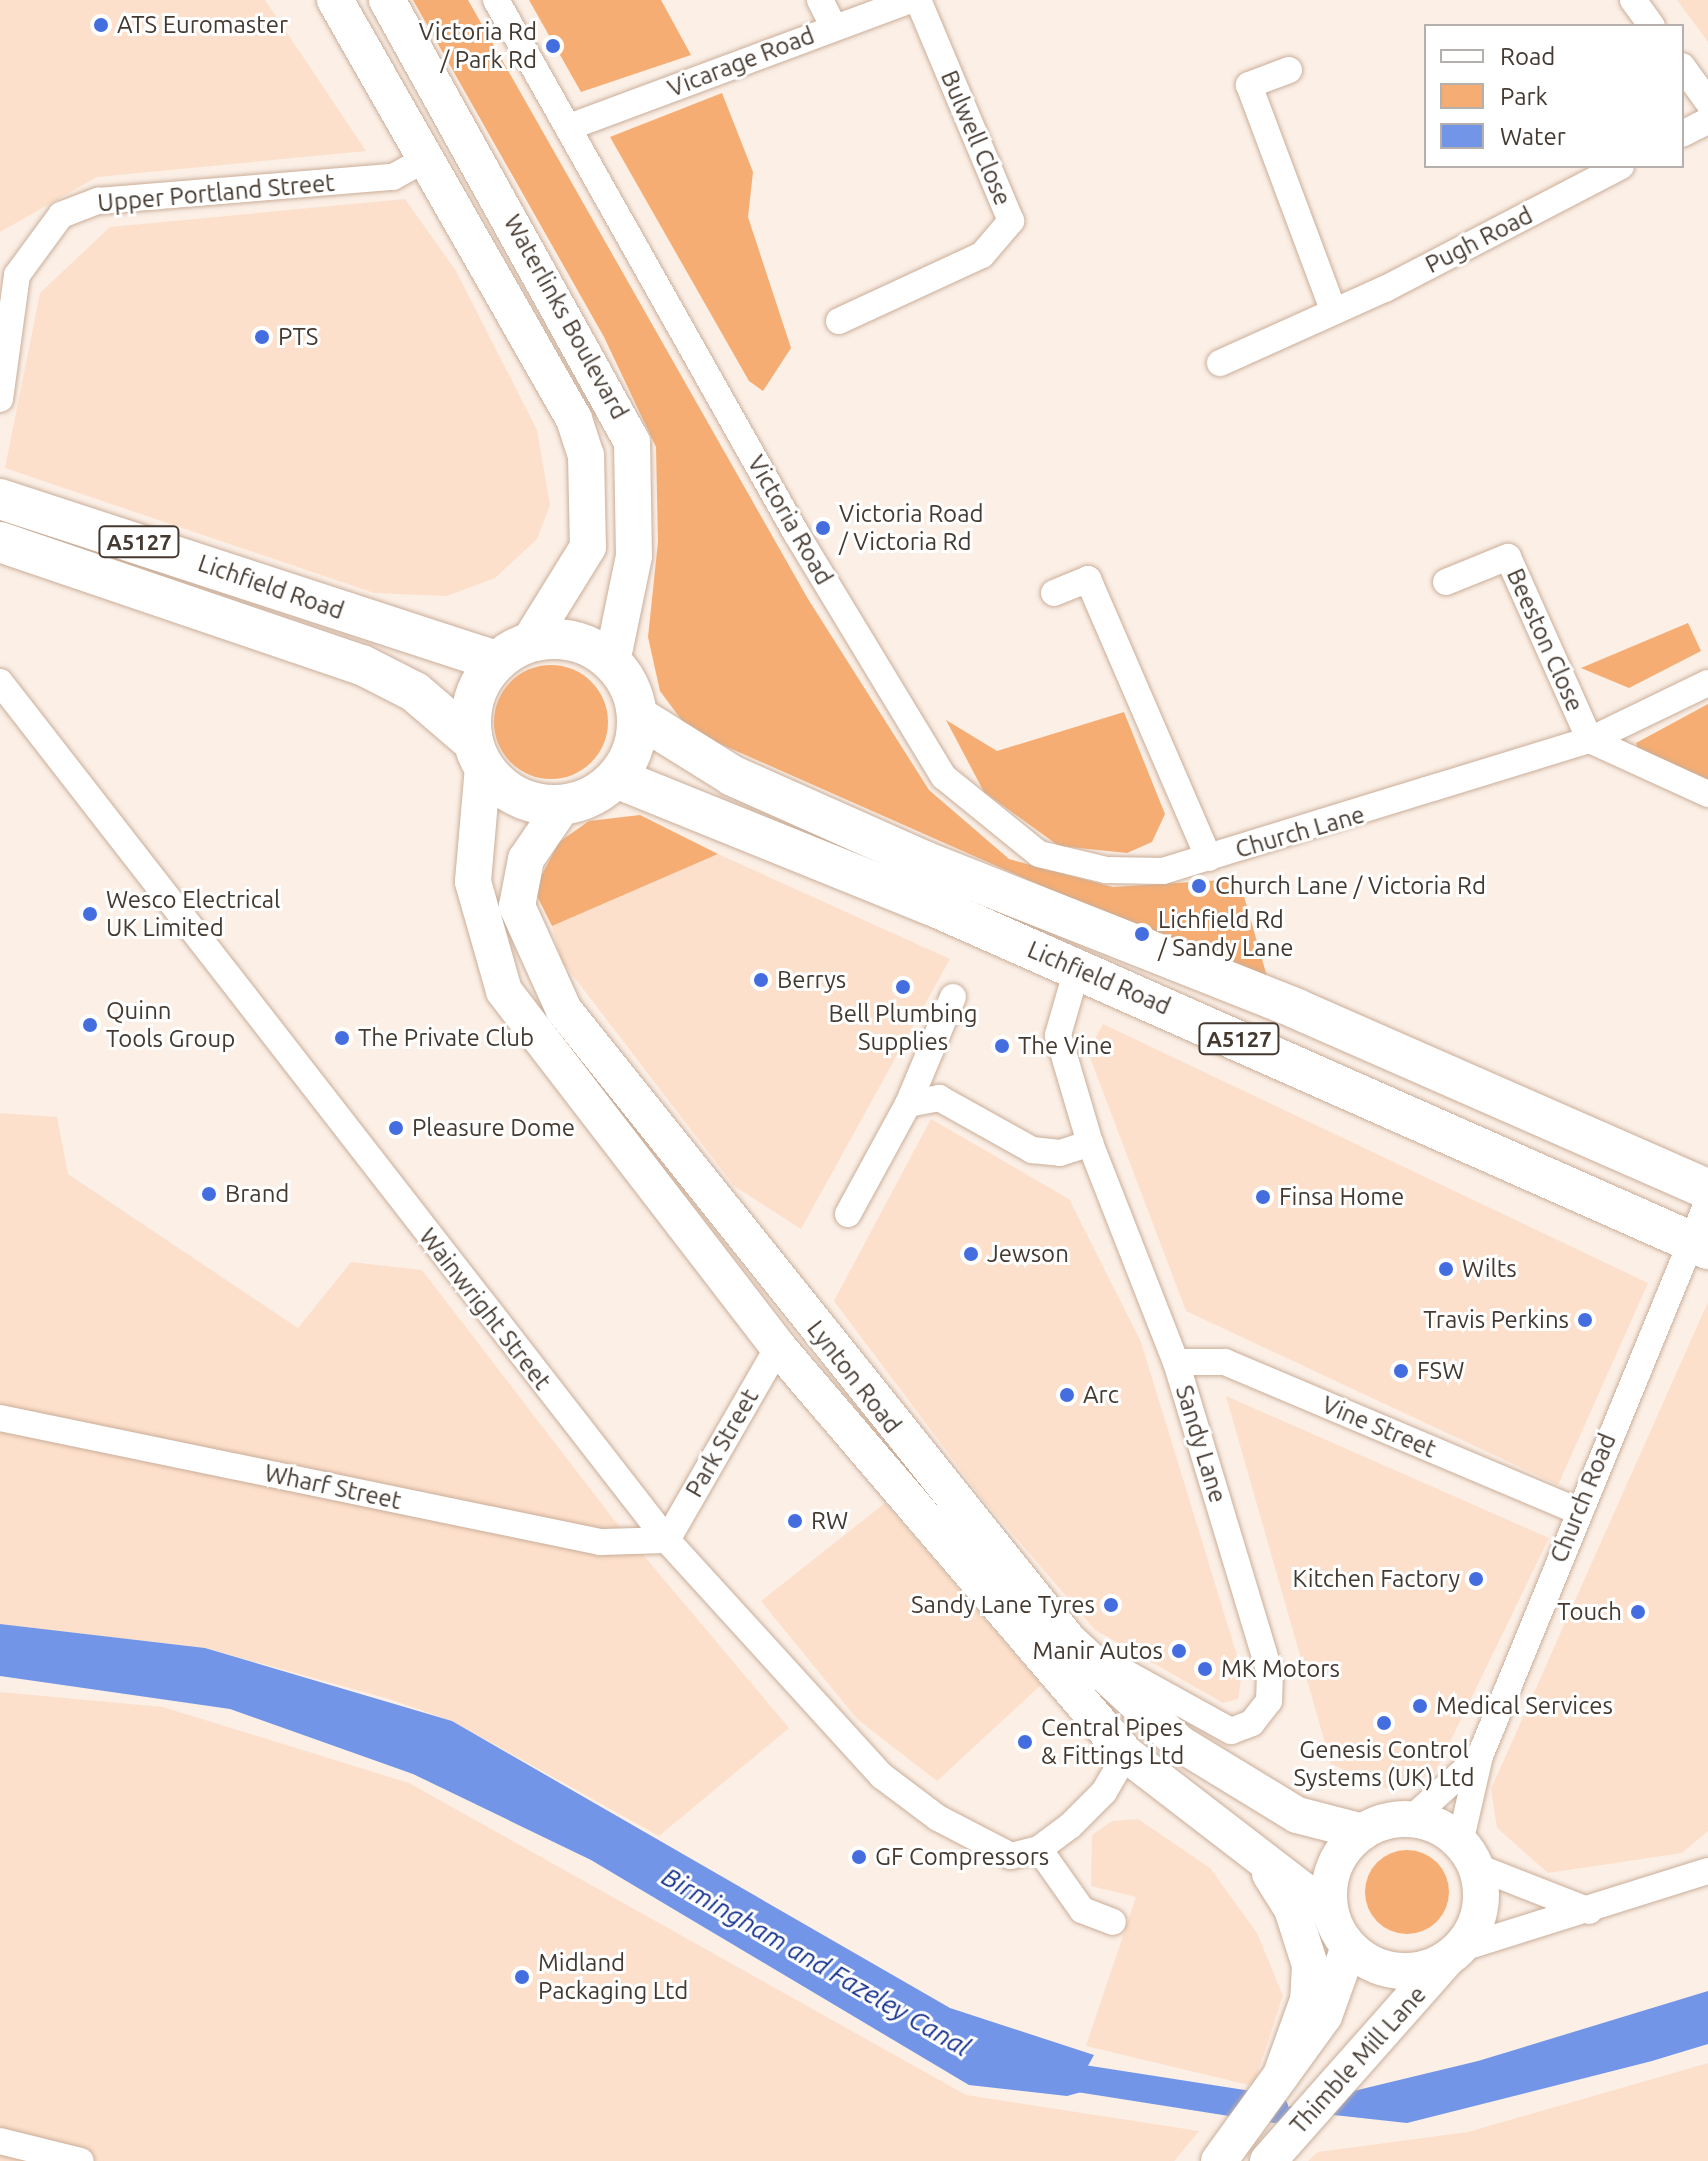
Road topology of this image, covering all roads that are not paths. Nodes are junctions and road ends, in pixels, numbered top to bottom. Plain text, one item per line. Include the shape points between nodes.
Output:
1 (335, 0) edge
2 (387, 0) edge
3 (496, 0) edge
4 (820, 0) edge
5 (910, 0) edge
6 (918, 0) edge
7 (1633, 0) edge
8 (1651, 24) edge
9 (834, 27) junction
10 (1684, 69) edge
11 (1289, 70) dead end
12 (1708, 102) edge
13 (1708, 121) edge
14 (572, 126) junction
15 (1684, 133) edge
16 (425, 159) junction
17 (1617, 168) edge
18 (1334, 312) junction
19 (839, 321) dead end
20 (1220, 363) dead end
21 (0, 399) edge
22 (0, 499) edge
23 (0, 542) edge
24 (1446, 582) dead end
25 (1054, 593) dead end
26 (513, 652) junction
27 (612, 662) junction
28 (0, 682) edge
29 (1708, 683) edge
30 (637, 716) junction
31 (1590, 740) junction
32 (478, 754) junction
33 (616, 778) junction
34 (1708, 794) edge
35 (563, 805) junction
36 (1209, 858) junction
37 (1077, 969) junction
38 (953, 997) dead end
39 (908, 1104) junction
40 (1090, 1143) junction
41 (1708, 1189) edge
42 (1708, 1201) edge
43 (848, 1214) dead end
44 (1699, 1245) edge
45 (778, 1347) junction
46 (1176, 1362) junction
47 (0, 1418) edge
48 (1577, 1511) junction
49 (667, 1540) junction
50 (1069, 1641) junction
51 (1126, 1754) junction
52 (1480, 1756) junction
53 (1411, 1819) junction
54 (1363, 1832) junction
55 (1233, 1835) junction
56 (1039, 1849) junction
57 (1468, 1855) junction
58 (1708, 1871) edge
59 (1330, 1911) junction
60 (1590, 1911) junction
61 (1113, 1922) dead end
62 (1349, 1947) junction
63 (1453, 1953) junction
64 (1281, 2075) junction
65 (0, 2141) edge
66 (1221, 2158) edge
67 (81, 2161) edge
68 (1268, 2161) edge

1 - 16 main road, Waterlinks Boulevard
2 - 27 main road, Waterlinks Boulevard via 632,442 634,556
3 - 14 street, Victoria Road
4 - 9 street
5 - 9 street, Vicarage Road
6 - 19 street, Bulwell Close via 1011,221 982,255
7 - 8 street
9 - 14 street, Vicarage Road
10 - 12 street
11 - 18 street via 1249,85
13 - 15 street
14 - 36 street, Victoria Road via 789,520 944,777 1007,833 1071,865 1163,871
16 - 21 street, Upper Portland Street via 393,177 98,201 61,215 17,275
16 - 26 main road, Waterlinks Boulevard via 574,419 586,455 588,547
17 - 18 street, Pugh Road
18 - 20 street, Pugh Road
22 - 26 main road, Lichfield Road / A5127
23 - 32 main road, Lichfield Road / A5127 via 362,665 415,692
24 - 31 street, Beeston Close via 1508,557
25 - 36 street, Church Lane via 1088,579
26 - 27 main road via 573,641
26 - 32 main road via 473,698
27 - 30 main road
28 - 49 street, Wainwright Street
29 - 31 street, Church Lane
30 - 33 main road via 633,749
30 - 41 main road, Lichfield Road / A5127 via 733,776 924,861 1297,1009
31 - 34 street
31 - 36 street, Church Lane
32 - 35 main road via 518,798
32 - 45 main road, Lynton Road via 473,882 504,991
33 - 35 main road via 592,797
33 - 37 main road, Lichfield Road / A5127
35 - 50 main road, Lynton Road via 526,859 517,906 564,1010
37 - 40 street, Sandy Lane via 1058,1035
37 - 44 main road, Lichfield Road / A5127
38 - 39 street
39 - 40 street via 939,1098 1032,1150 1060,1153
39 - 43 street
40 - 46 street, Sandy Lane
42 - 44 street, Church Road
44 - 48 street, Church Road
45 - 49 street, Park Street
45 - 51 main road, Lynton Road
46 - 48 street, Vine Street via 1225,1362
46 - 50 street, Sandy Lane via 1265,1656 1269,1701 1252,1723 1231,1731
47 - 49 street, Wharf Street via 600,1542
48 - 52 street, Church Road
49 - 56 street, Wainwright Street via 882,1776 938,1818 1011,1856
50 - 54 main road, Lynton Road via 1179,1743 1297,1815
51 - 55 main road, Lynton Road
51 - 56 street via 1104,1792
52 - 53 street, Church Road
52 - 57 street, Church Road
53 - 54 main road
53 - 57 main road
54 - 59 main road via 1334,1866
55 - 59 main road, Lynton Road
55 - 64 main road, Lynton Road via 1259,1857 1292,1909 1310,1965 1308,2000
56 - 61 street via 1082,1910
57 - 60 street
57 - 63 main road via 1479,1910
58 - 60 street
59 - 62 main road
60 - 63 street
62 - 63 main road via 1386,1969 1407,1971
62 - 64 main road, Thimble Mill Lane via 1324,2016
63 - 68 main road, Thimble Mill Lane
64 - 66 main road, Thimble Mill Lane
65 - 67 street

